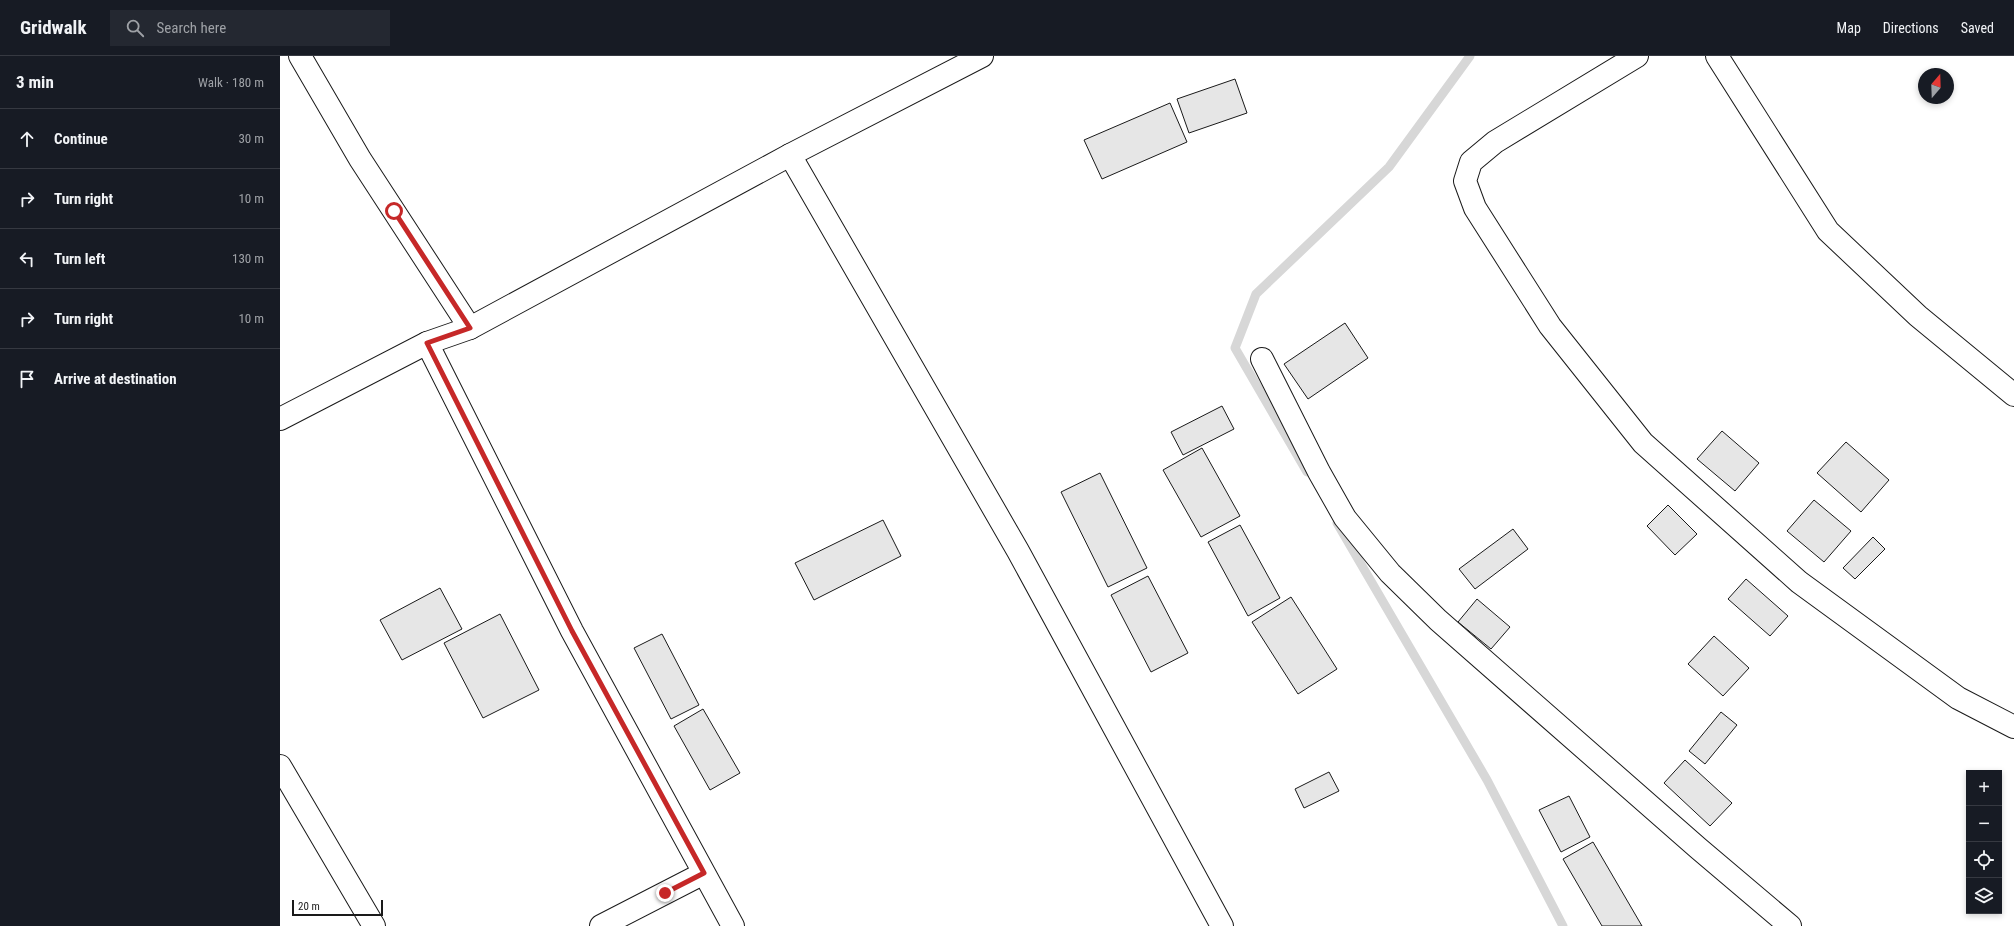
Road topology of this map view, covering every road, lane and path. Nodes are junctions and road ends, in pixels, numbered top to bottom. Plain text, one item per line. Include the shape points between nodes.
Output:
1 (300, 56) edge
2 (982, 56) edge
3 (1638, 56) edge
4 (1717, 56) edge
5 (790, 155) junction
6 (470, 328) junction
7 (427, 343) junction
8 (1262, 359) dead end
9 (2014, 395) edge
10 (280, 419) edge
11 (2014, 727) edge
12 (280, 766) edge
13 (704, 873) junction
14 (374, 926) edge
15 (601, 926) edge
16 (733, 926) edge
17 (1222, 926) edge
18 (1790, 926) edge

1 - 6 street via 360,159
2 - 5 street
3 - 11 street via 1495,142 1471,162 1465,181 1475,208 1550,326 1643,443 1798,582 1958,698
4 - 9 street via 1828,231 1918,316
5 - 6 street
5 - 17 street via 1018,551
6 - 7 street
7 - 10 street
7 - 13 street via 572,631
8 - 18 street via 1318,472 1345,518 1390,574 1438,620
12 - 14 street
13 - 15 street
13 - 16 street

